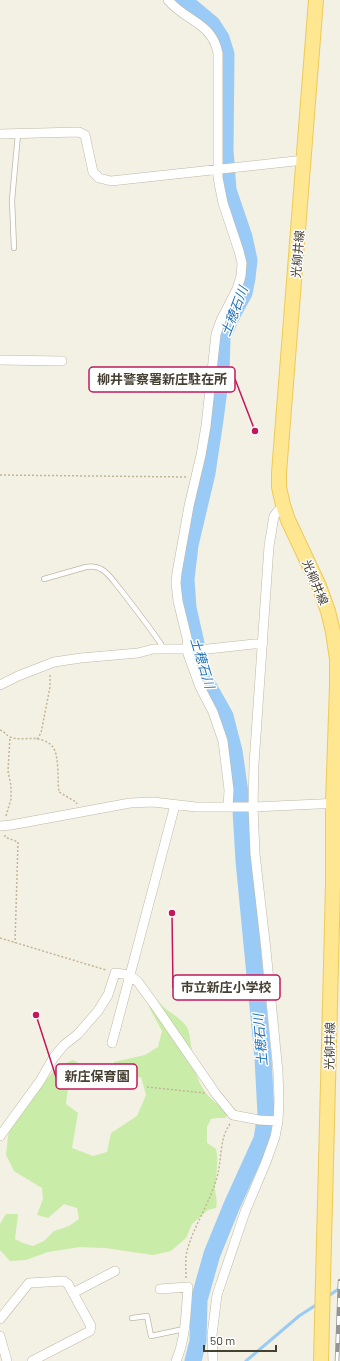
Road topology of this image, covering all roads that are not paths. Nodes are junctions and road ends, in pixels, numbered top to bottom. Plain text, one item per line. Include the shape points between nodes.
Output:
1 (168, 0) edge
2 (316, 0) edge
3 (0, 134) edge
4 (18, 134) junction
5 (304, 160) junction
6 (219, 170) junction
7 (14, 248) dead end
8 (0, 360) edge
9 (62, 361) dead end
10 (283, 505) junction
11 (44, 579) dead end
12 (263, 643) junction
13 (162, 649) junction
14 (189, 650) junction
15 (0, 685) edge
16 (337, 803) edge
17 (175, 805) junction
18 (232, 807) junction
19 (251, 807) junction
20 (2, 825) edge
21 (130, 975) junction
22 (112, 1043) dead end
23 (278, 1121) junction
24 (0, 1136) edge
25 (115, 1271) dead end
26 (160, 1289) dead end
27 (73, 1293) junction
28 (132, 1318) dead end
29 (0, 1320) edge
30 (184, 1329) junction
31 (0, 1336) edge
32 (7, 1361) edge
33 (32, 1361) edge
34 (176, 1361) edge
35 (213, 1361) edge
36 (321, 1361) edge

1 - 6 street via 211,34 216,42
2 - 5 main road, 光柳井線
3 - 4 street
4 - 6 street via 79,132 85,135 93,172 99,178 111,180
4 - 7 lane via 12,200
5 - 6 street
5 - 10 main road, 光柳井線 via 280,447 279,487
6 - 14 street via 223,203 242,263 237,289 216,334 206,426 177,573 178,601
8 - 9 street
10 - 12 street via 274,516 269,546
10 - 16 main road, 光柳井線 via 320,586 333,632 337,659
11 - 13 lane via 86,567 100,568 114,581 143,618
12 - 14 street
12 - 19 street
13 - 14 street
13 - 15 street via 50,663
14 - 18 street via 188,654 200,687 213,712 223,741
16 - 19 street
16 - 36 main road, 光柳井線
17 - 18 street
17 - 20 street via 130,802
17 - 21 street
18 - 19 street
19 - 23 street via 278,1072
21 - 22 street
21 - 23 street via 138,982 233,1115
21 - 24 street via 116,973 108,995 98,1011 54,1057
23 - 35 street via 275,1137 245,1212 217,1295 212,1335
25 - 27 street
26 - 30 street via 188,1287
27 - 29 street via 64,1281 29,1283
27 - 33 street via 91,1326 90,1331
28 - 30 lane via 147,1316 151,1336
30 - 34 street
31 - 32 street

